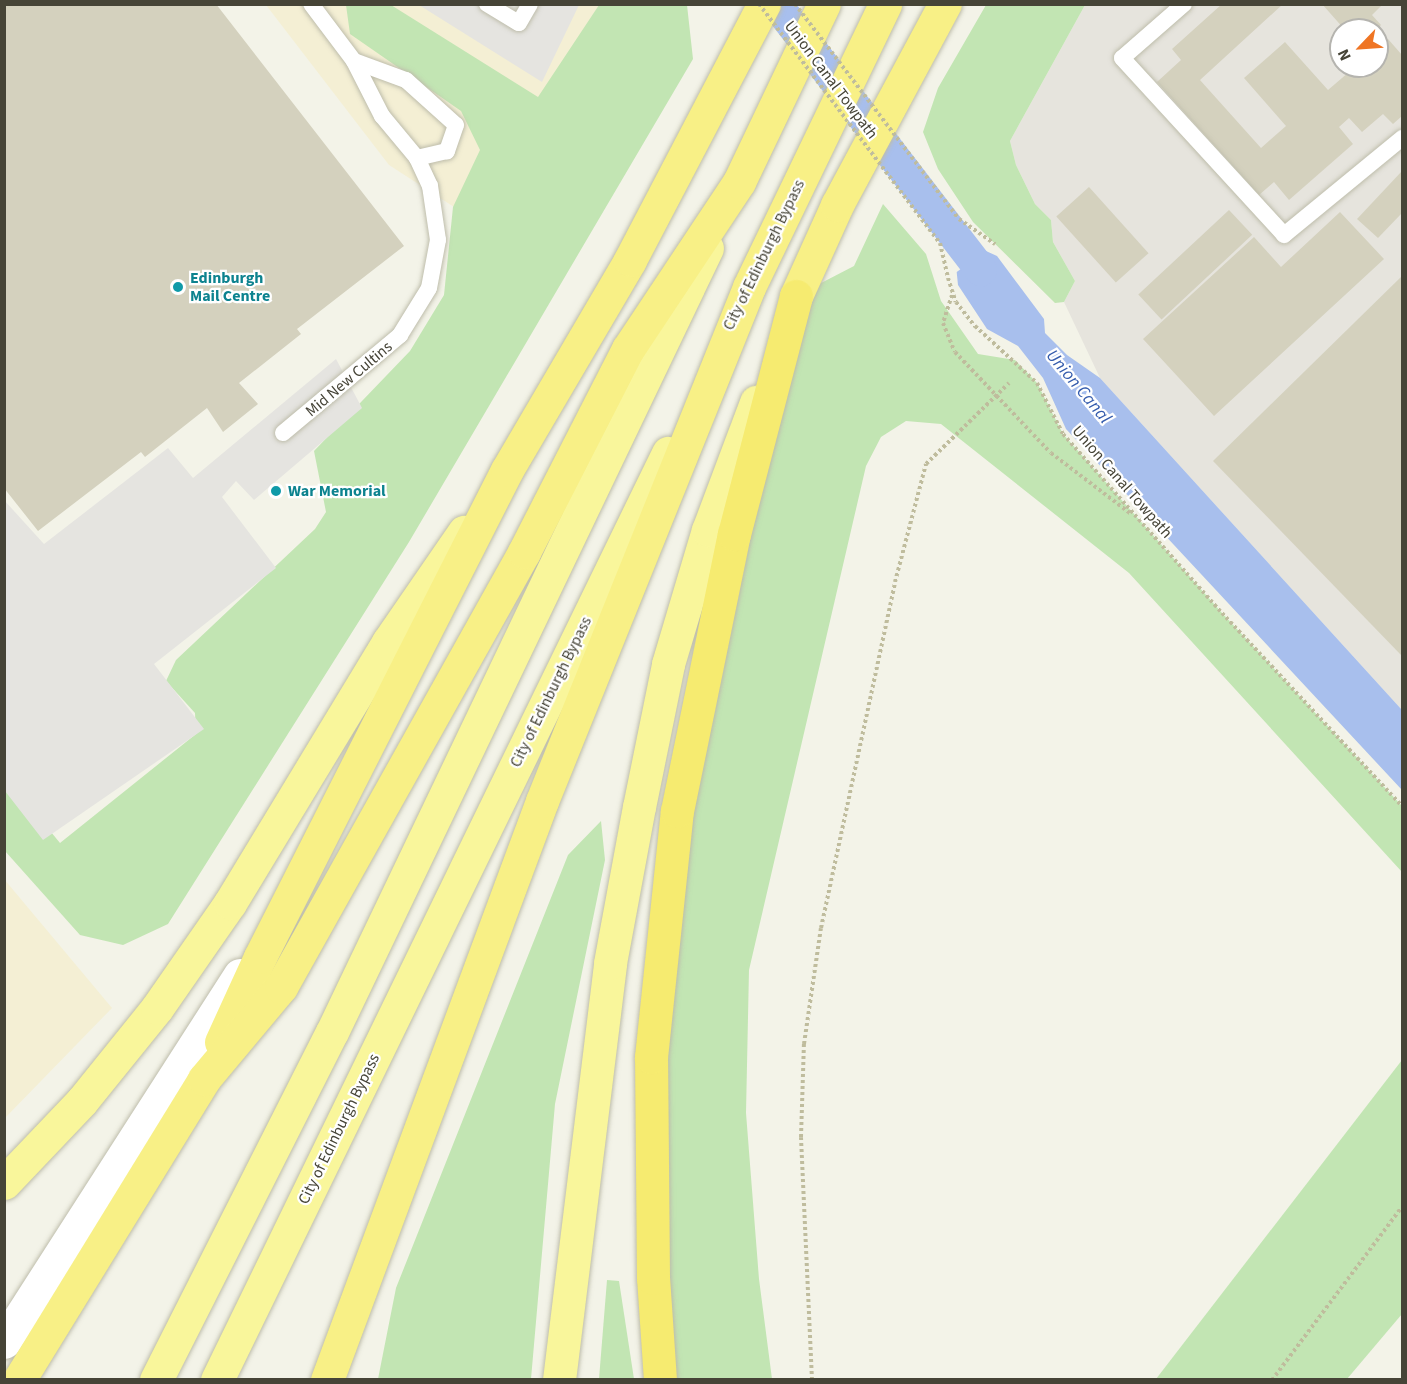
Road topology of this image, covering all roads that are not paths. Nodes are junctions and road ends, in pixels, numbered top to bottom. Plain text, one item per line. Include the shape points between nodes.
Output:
1 (311, 4) edge
2 (487, 4) edge
3 (530, 4) edge
4 (764, 4) edge
5 (824, 4) edge
6 (885, 4) edge
7 (945, 4) edge
8 (1184, 4) edge
9 (354, 61) junction
10 (1402, 138) edge
11 (417, 158) junction
12 (739, 182) junction
13 (749, 286) junction
14 (796, 296) junction
15 (283, 434) dead end
16 (507, 470) junction
17 (295, 888) junction
18 (204, 1079) junction
19 (4, 1183) edge
20 (4, 1342) edge
21 (19, 1380) edge
22 (156, 1380) edge
23 (217, 1380) edge
24 (327, 1380) edge
25 (559, 1380) edge
26 (660, 1380) edge

1 - 9 lane, Mid New Cultins
2 - 3 lane via 519,23
4 - 16 highway via 630,260
5 - 12 highway
6 - 13 highway, City of Edinburgh Bypass
7 - 14 highway via 837,205
8 - 10 lane via 1122,58 1284,235
9 - 11 lane, Mid New Cultins via 382,116
9 - 11 lane via 406,80 456,124 447,151
11 - 15 lane, Mid New Cultins via 430,186 438,240 429,288 400,335
12 - 18 highway via 628,349 524,552 281,987
12 - 22 main road via 332,1032
13 - 23 main road, City of Edinburgh Bypass
13 - 24 highway via 542,801
14 - 25 main road via 708,530 669,664 610,963
14 - 26 highway via 734,534 676,811 653,1029 652,1223
16 - 17 highway
16 - 19 main road via 388,642 230,903 164,998 82,1101
17 - 18 highway
17 - 20 street
18 - 21 highway

